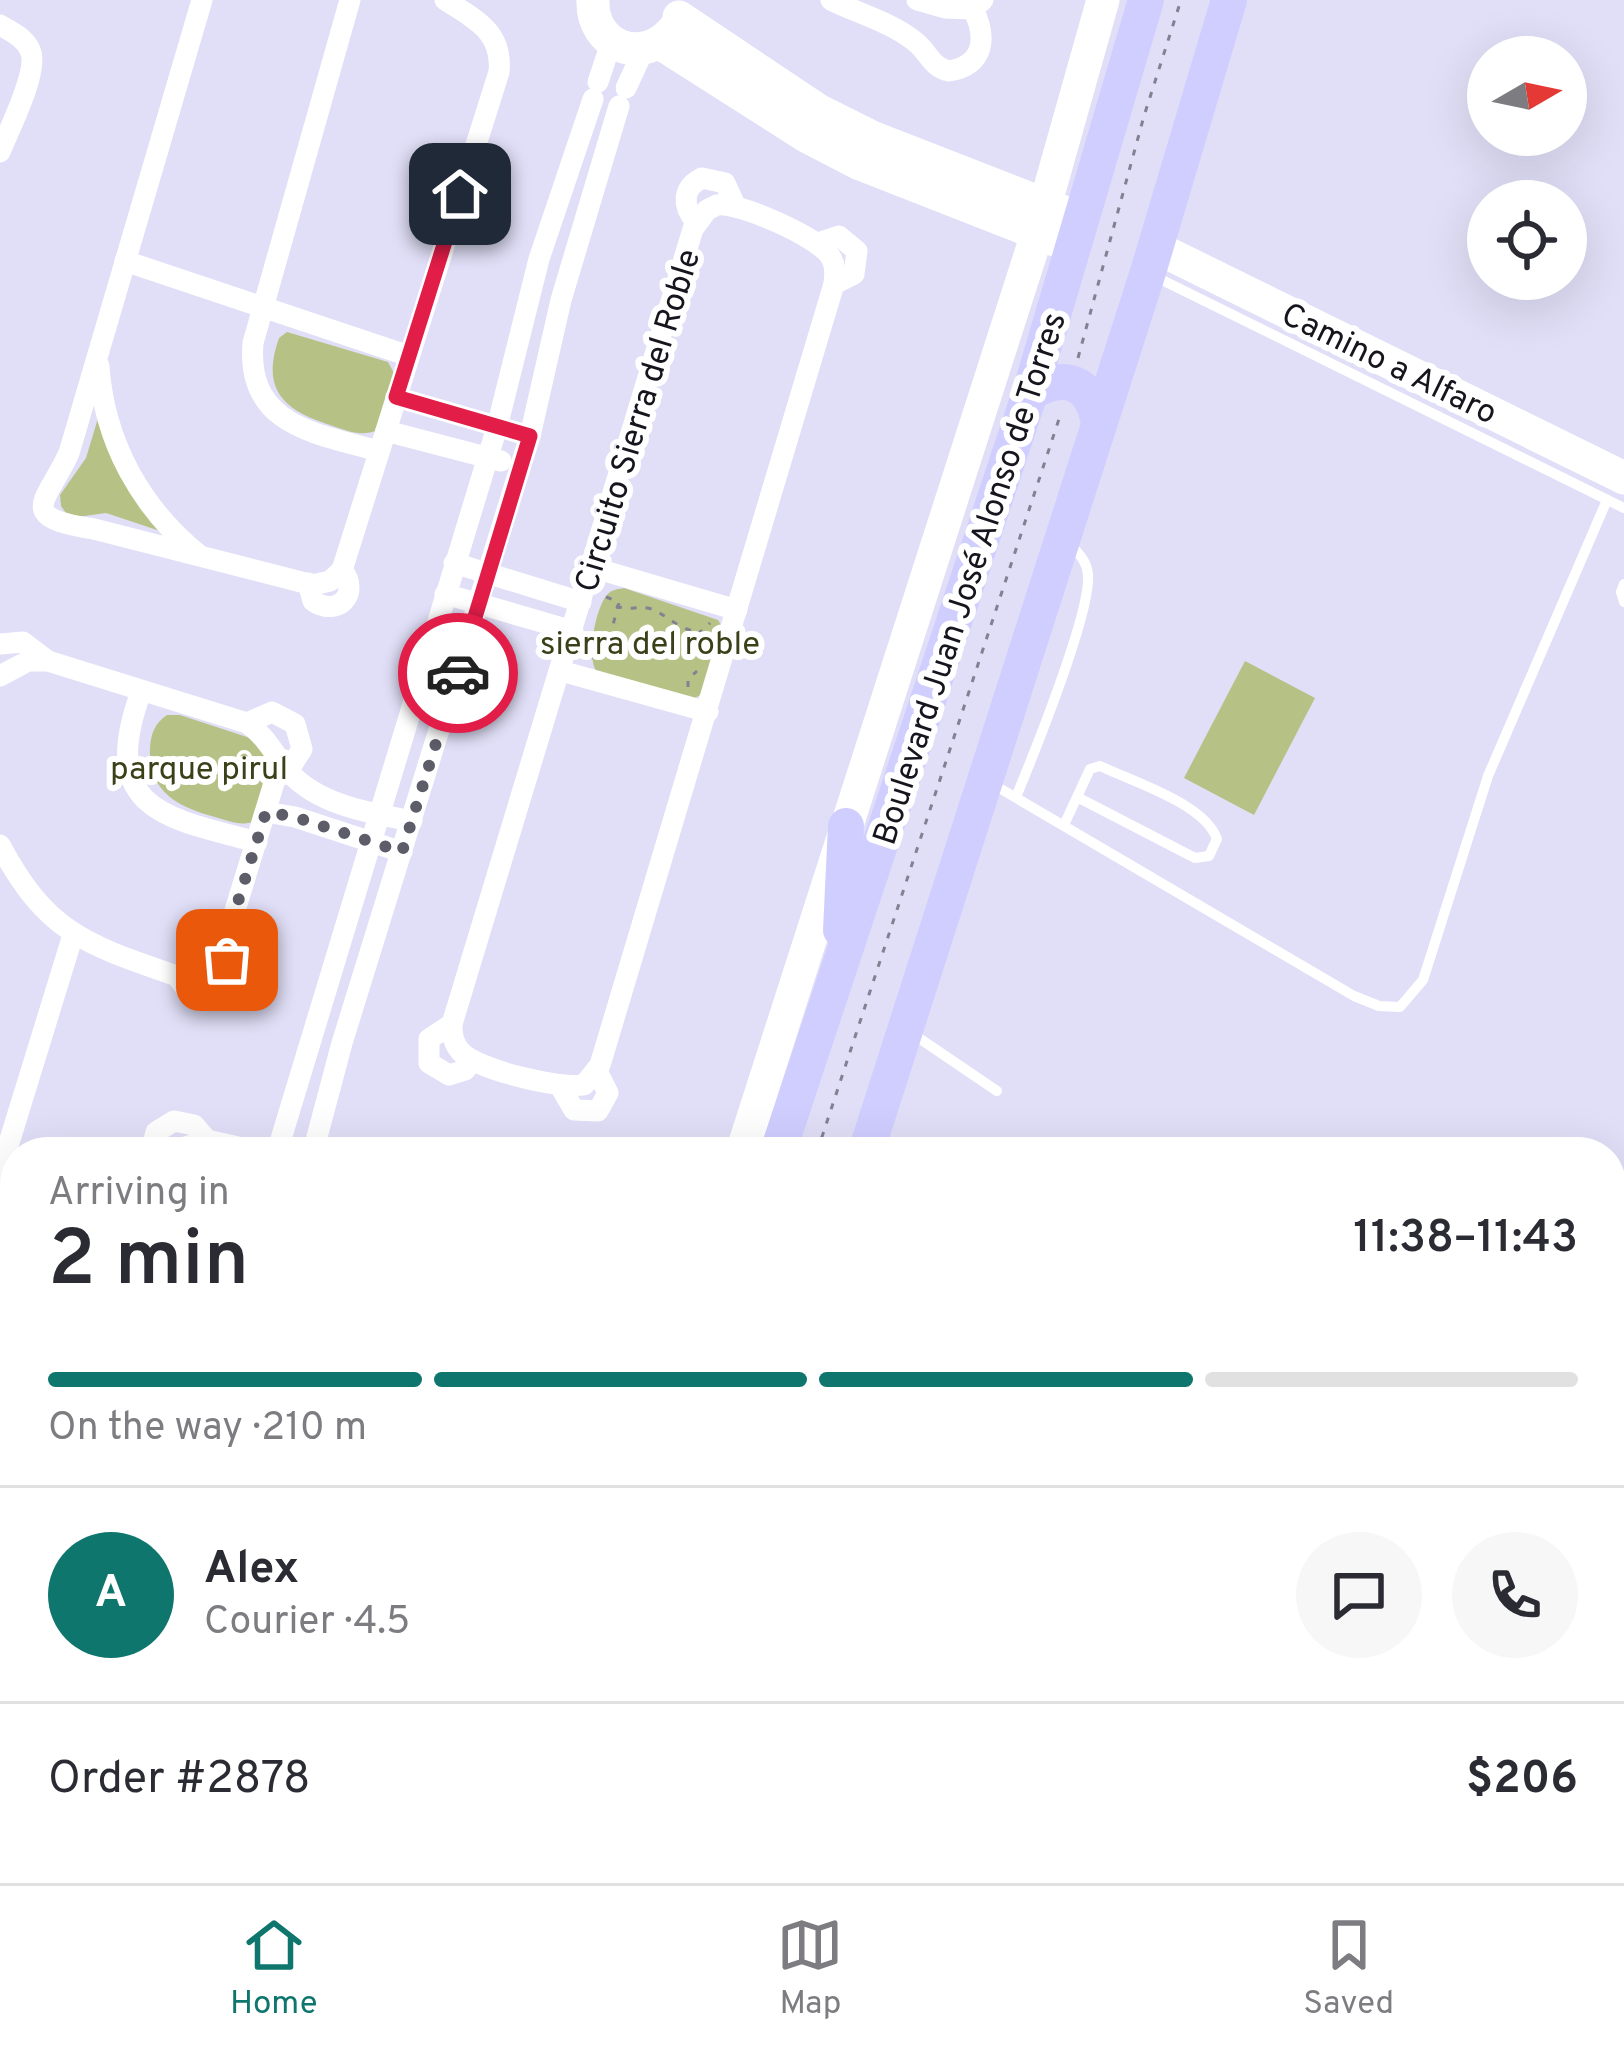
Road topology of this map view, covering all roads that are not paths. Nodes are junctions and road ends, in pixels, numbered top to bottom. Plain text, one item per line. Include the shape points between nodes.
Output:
1 (202, 0) edge
2 (350, 0) edge
3 (445, 0) edge
4 (593, 0) edge
5 (831, 0) edge
6 (917, 0) edge
7 (1103, 0) edge
8 (1146, 0) edge
9 (1229, 0) edge
10 (978, 5) edge
11 (0, 26) edge
12 (655, 30) edge
13 (0, 152) edge
14 (735, 205) junction
15 (1041, 219) junction
16 (696, 222) junction
17 (1078, 233) junction
18 (1151, 260) junction
19 (125, 261) junction
20 (265, 308) junction
21 (98, 348) junction
22 (409, 356) junction
23 (1030, 393) junction
24 (396, 397) junction
25 (1099, 423) junction
26 (497, 427) junction
27 (530, 436) junction
28 (382, 441) junction
29 (488, 458) junction
30 (521, 466) junction
31 (1616, 489) edge
32 (1624, 508) edge
33 (205, 560) junction
34 (454, 563) junction
35 (591, 567) junction
36 (488, 575) junction
37 (1624, 584) edge
38 (445, 594) junction
39 (581, 602) junction
40 (1624, 602) edge
41 (479, 604) junction
42 (737, 610) junction
43 (573, 632) junction
44 (0, 644) edge
45 (48, 661) junction
46 (561, 671) junction
47 (0, 676) edge
48 (141, 692) junction
49 (700, 703) junction
50 (247, 723) junction
51 (284, 765) junction
52 (1002, 789) junction
53 (1077, 797) junction
54 (266, 812) junction
55 (379, 814) junction
56 (412, 821) junction
57 (1064, 825) junction
58 (847, 826) junction
59 (257, 842) junction
60 (371, 842) junction
61 (0, 845) edge
62 (402, 852) junction
63 (73, 935) junction
64 (839, 978) junction
65 (452, 1024) junction
66 (908, 1030) junction
67 (472, 1061) junction
68 (997, 1091) dead end
69 (11, 1137) edge
70 (156, 1137) edge
71 (204, 1137) edge
72 (282, 1137) edge
73 (317, 1137) edge
74 (747, 1137) edge
75 (783, 1137) edge
76 (871, 1137) edge

1 - 19 street
2 - 20 street
3 - 22 street via 483,25 500,57
4 - 12 street via 595,22
5 - 10 street via 906,34 950,71 981,50
6 - 10 street
7 - 15 street
8 - 17 main road, Boulevard Juan José Alonso de Torres
9 - 18 main road
11 - 13 street via 33,55
12 - 15 street via 806,136 860,164
12 - 26 street via 595,90 539,259
12 - 27 street via 622,97
14 - 16 street, Circuito Sierra del Roble via 717,205
14 - 16 street via 724,183 702,178 685,197
14 - 42 street via 818,243 833,261 835,284
15 - 17 street
15 - 58 street
16 - 35 street, Circuito Sierra del Roble
17 - 23 main road, Boulevard Juan José Alonso de Torres
18 - 25 main road
18 - 31 street, Camino a Alfaro
19 - 20 street
19 - 21 street
20 - 22 street
20 - 28 street via 252,351 263,399 302,428
21 - 33 street via 108,421 125,467 152,508
21 - 33 street via 69,453 44,495 48,515 63,526
22 - 24 street
23 - 25 main road via 1071,382 1086,391
23 - 64 main road, Boulevard Juan José Alonso de Torres
24 - 26 street
24 - 28 street
25 - 52 main road
26 - 27 street
26 - 29 street
27 - 30 street
28 - 29 street
28 - 33 street via 342,569 330,581 308,584
29 - 30 street
29 - 34 street
30 - 36 street
31 - 32 lane
31 - 57 lane via 1488,776 1423,980 1400,1007 1354,995
34 - 36 street
34 - 38 street
35 - 39 street, Circuito Sierra del Roble
35 - 42 street
36 - 39 street
36 - 41 street
37 - 40 lane
38 - 41 street
38 - 55 street
39 - 43 street, Circuito Sierra del Roble
41 - 43 street
41 - 56 street
42 - 49 street
43 - 46 street, Circuito Sierra del Roble
44 - 45 street via 23,642
45 - 47 street
45 - 48 street
46 - 49 street
46 - 65 street, Circuito Sierra del Roble
48 - 50 street
48 - 59 street via 127,752 140,794 170,819
49 - 67 street via 597,1071 584,1084 560,1087
50 - 51 street
50 - 51 street via 272,712 296,724 302,749
51 - 54 street
51 - 55 street via 313,792
52 - 57 lane
52 - 66 main road
53 - 53 lane via 1195,858 1209,856 1217,839 1197,812 1100,766
53 - 57 lane
54 - 59 street
54 - 60 street
55 - 56 street
55 - 60 street
56 - 62 street
58 - 64 main road
58 - 74 street
59 - 63 street via 222,953 205,972 178,976
60 - 62 street
60 - 72 street
61 - 63 street via 31,895
62 - 73 street
63 - 69 street
64 - 75 main road, Boulevard Juan José Alonso de Torres
65 - 67 street via 455,1044
65 - 67 street, Circuito Sierra del Roble via 429,1039 429,1063 449,1075
66 - 68 lane
66 - 76 main road
70 - 71 street via 174,1121

